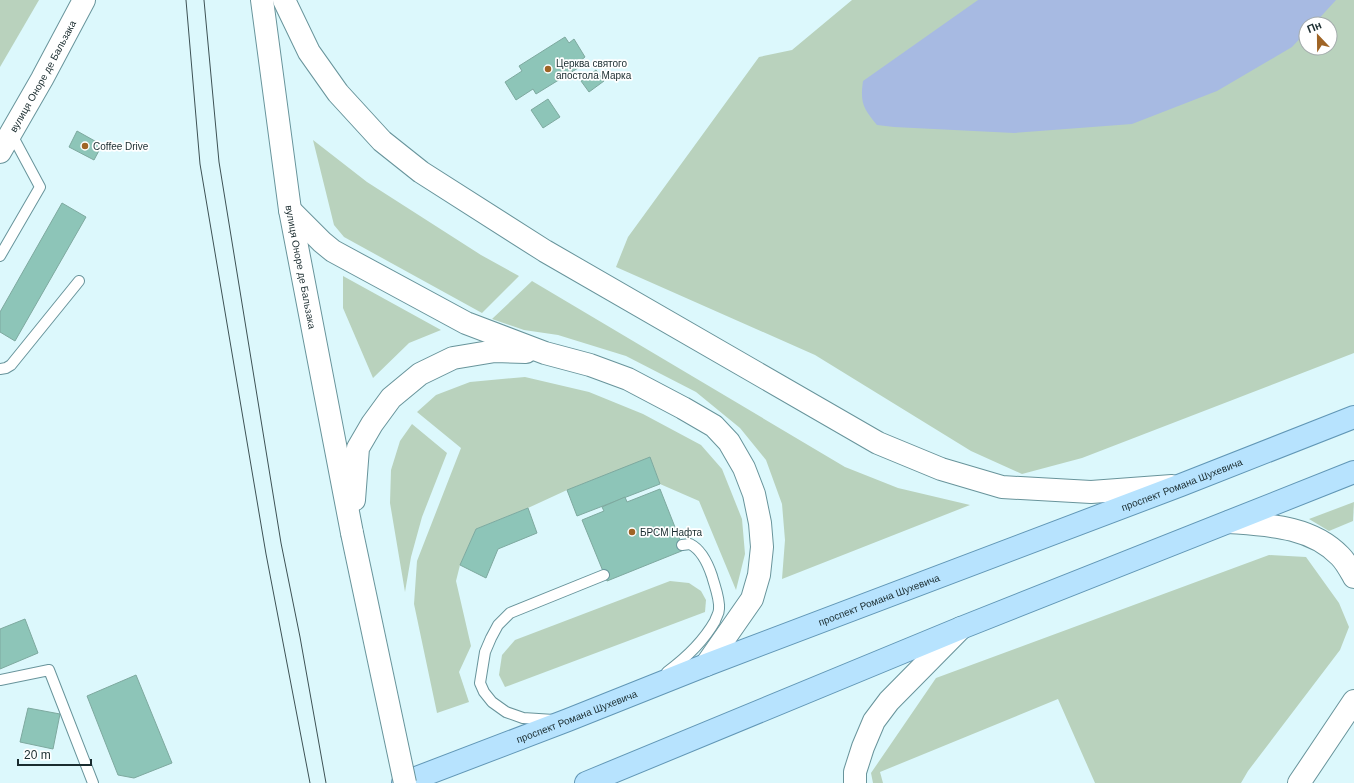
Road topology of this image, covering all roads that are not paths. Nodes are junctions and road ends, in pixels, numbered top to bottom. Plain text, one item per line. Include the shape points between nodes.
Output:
1 (84, 0) edge
2 (262, 0) edge
3 (284, 0) edge
4 (11, 133) junction
5 (0, 152) edge
6 (290, 210) junction
7 (0, 256) edge
8 (79, 281) dead end
9 (545, 353) junction
10 (0, 369) edge
11 (1354, 417) edge
12 (1354, 472) edge
13 (1181, 485) junction
14 (1228, 522) junction
15 (352, 533) junction
16 (682, 545) dead end
17 (604, 576) dead end
18 (1354, 577) edge
19 (961, 628) junction
20 (706, 665) junction
21 (0, 680) edge
22 (646, 688) junction
23 (1354, 701) edge
24 (568, 720) junction
25 (92, 783) edge
26 (404, 783) edge
27 (586, 783) edge
28 (856, 783) edge
29 (1299, 783) edge

1 - 4 street, вулиця Оноре де Бальзака
2 - 6 street, вулиця Оноре де Бальзака
3 - 13 street via 309,52 338,93 382,141 422,172 545,251 878,443 941,470 1002,488 1091,492
4 - 5 street, вулиця Оноре де Бальзака
4 - 7 lane via 40,187
6 - 9 street via 333,251 466,323
6 - 15 street, вулиця Оноре де Бальзака
8 - 10 lane via 11,365
9 - 15 street via 495,351 453,358 420,374 391,398 358,448
9 - 20 street via 590,365 628,379 683,408 714,426 729,442 744,468 754,494 760,523 762,546 759,575 752,599
11 - 13 main road, проспект Романа Шухевича
12 - 14 main road
13 - 20 main road, проспект Романа Шухевича
14 - 18 street via 1283,527 1307,534 1340,557
14 - 19 main road
15 - 26 street, bridge
16 - 22 lane via 690,544 696,547 703,557 713,580 719,612 708,634 681,662
17 - 24 lane via 510,613 498,626 485,652 480,683 492,702 506,712 523,718
19 - 27 main road
19 - 28 street via 889,701 874,721 855,772
20 - 22 main road, проспект Романа Шухевича
21 - 25 lane via 49,670
22 - 24 main road, проспект Романа Шухевича
23 - 29 street
24 - 26 main road, проспект Романа Шухевича

